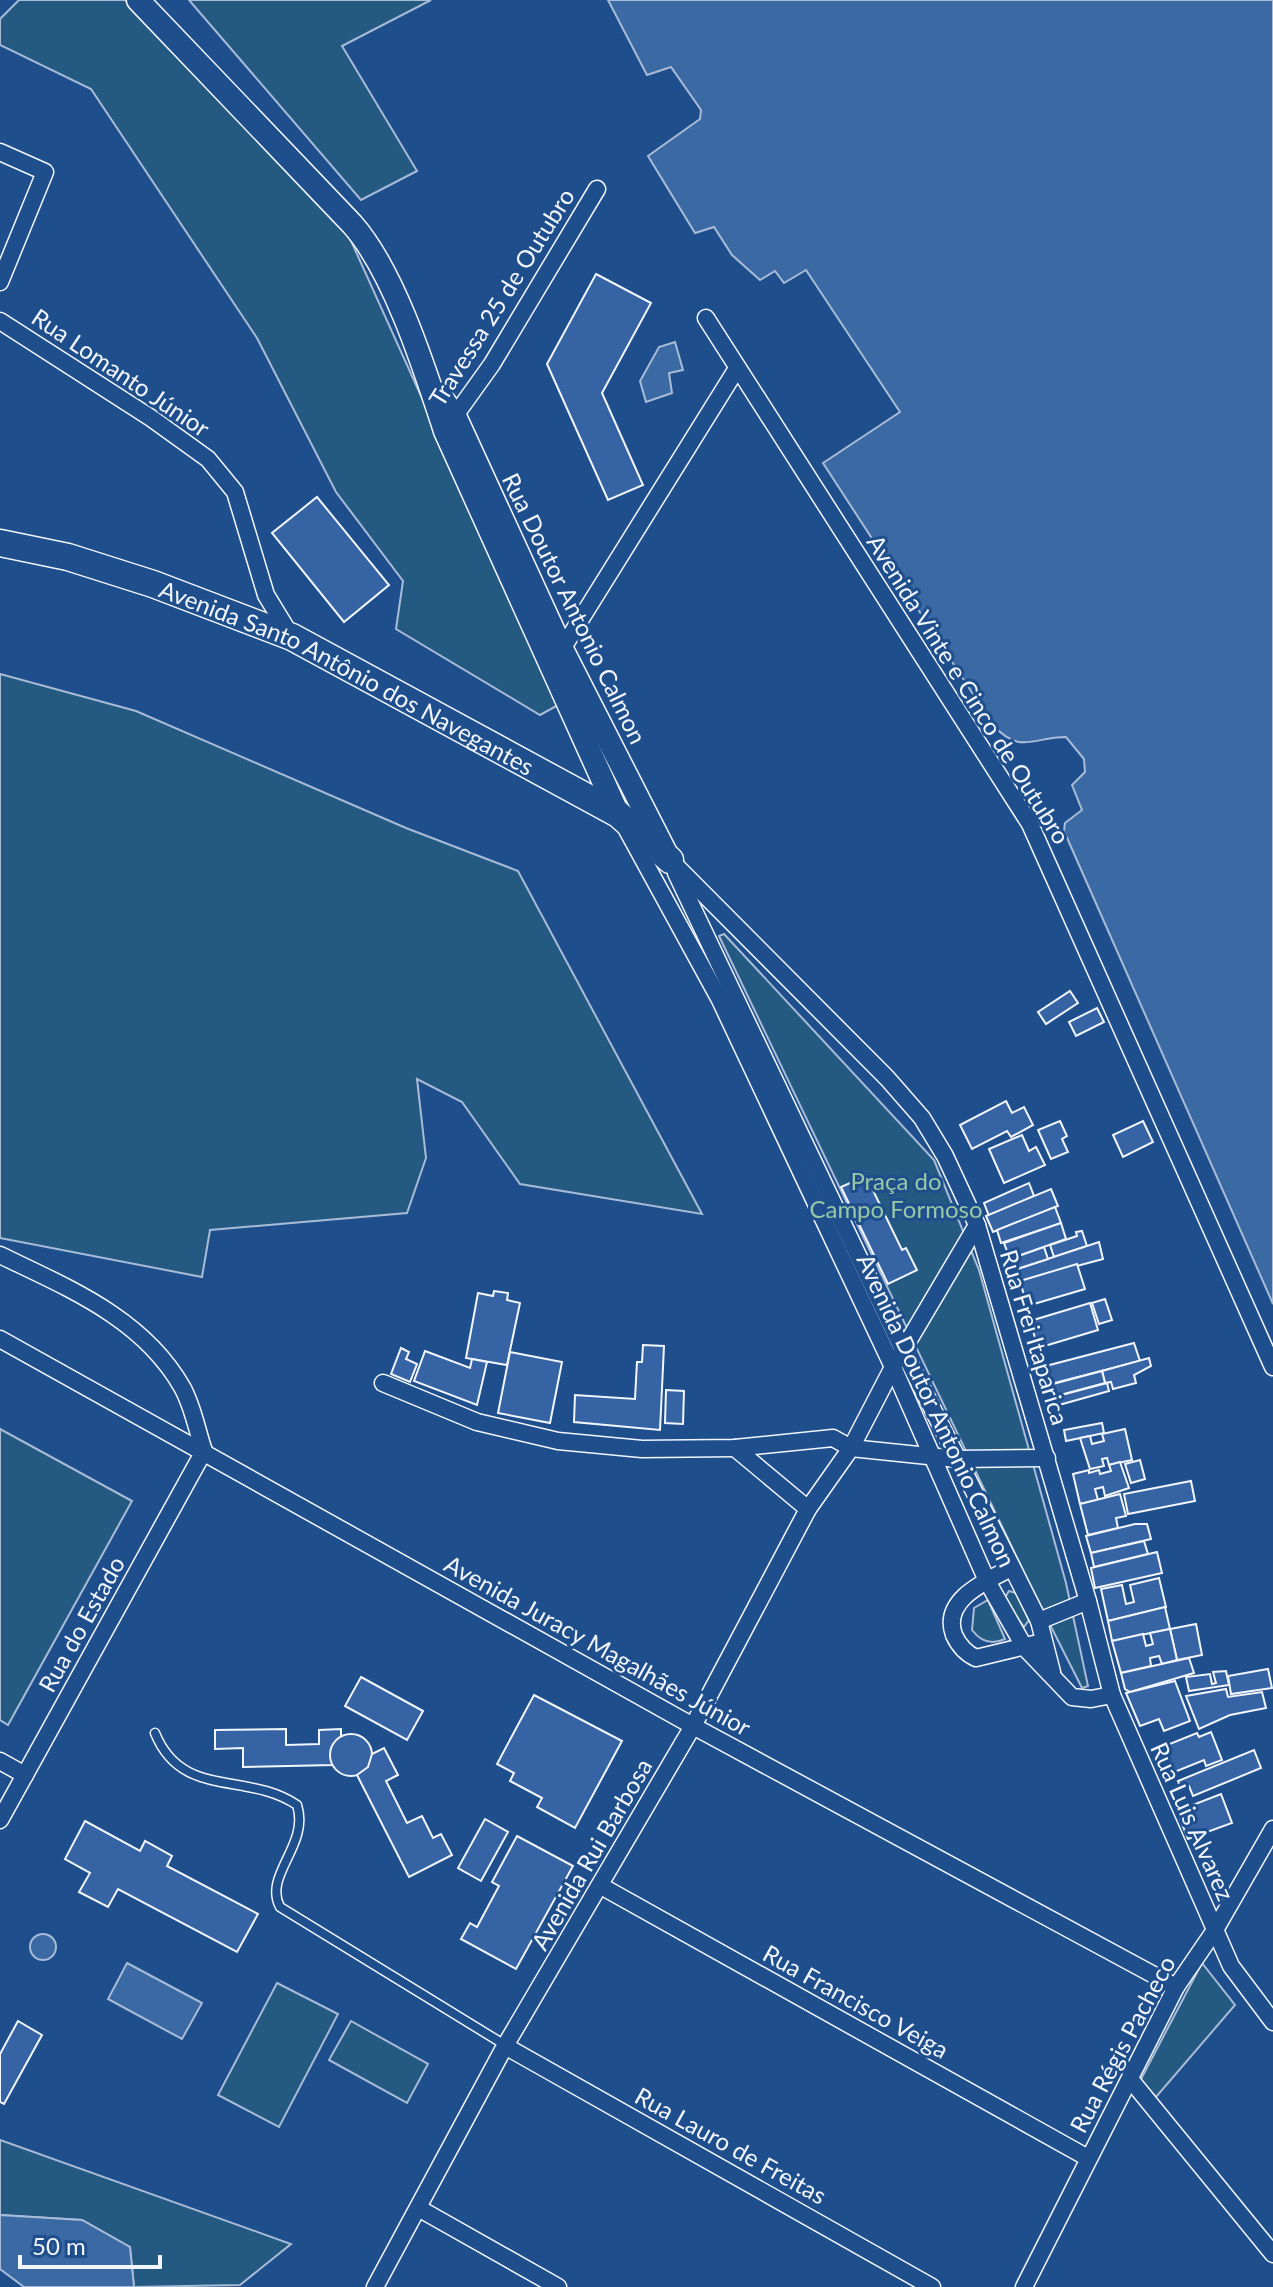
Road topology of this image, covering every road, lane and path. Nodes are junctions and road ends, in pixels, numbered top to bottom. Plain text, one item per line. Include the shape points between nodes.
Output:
1 (138, 0) edge
2 (0, 152) edge
3 (597, 189) dead end
4 (0, 282) edge
5 (706, 318) dead end
6 (0, 321) edge
7 (736, 370) junction
8 (450, 424) junction
9 (0, 543) edge
10 (292, 637) junction
11 (556, 657) junction
12 (618, 814) junction
13 (670, 860) junction
14 (727, 998) junction
15 (791, 1131) junction
16 (977, 1225) junction
17 (0, 1255) edge
18 (0, 1339) edge
19 (903, 1350) junction
20 (893, 1367) junction
21 (1273, 1367) edge
22 (383, 1383) dead end
23 (735, 1448) junction
24 (851, 1448) junction
25 (204, 1451) junction
26 (929, 1454) junction
27 (1047, 1458) junction
28 (957, 1459) junction
29 (808, 1509) junction
30 (1011, 1568) junction
31 (987, 1581) junction
32 (1088, 1601) junction
33 (1039, 1621) junction
34 (1044, 1640) junction
35 (1025, 1648) junction
36 (1052, 1674) junction
37 (1112, 1695) junction
38 (693, 1726) junction
39 (155, 1733) dead end
40 (0, 1761) edge
41 (25, 1775) junction
42 (0, 1820) edge
43 (1273, 1829) edge
44 (601, 1886) junction
45 (1215, 1930) junction
46 (1176, 1987) junction
47 (1273, 2022) edge
48 (505, 2046) junction
49 (1130, 2079) junction
50 (1088, 2158) junction
51 (420, 2209) junction
52 (1273, 2254) edge
53 (375, 2287) edge
54 (558, 2287) edge
55 (932, 2287) edge
56 (1024, 2287) edge

1 - 8 street, Rua Doutor Antonio Calmon via 363,236
2 - 4 street via 45,172
3 - 8 street, Travessa 25 de Outubro
5 - 7 street, Avenida Vinte e Cinco de Outubro
6 - 10 street, Rua Lomanto Júnior via 208,459 235,492 266,595
7 - 11 street
7 - 21 street, Avenida Vinte e Cinco de Outubro via 1030,824
8 - 11 street, Rua Doutor Antonio Calmon
9 - 10 main road, Avenida Santo Antônio dos Navegantes via 68,557 153,584
10 - 12 main road, Avenida Santo Antônio dos Navegantes
11 - 12 street, Rua Doutor Antonio Calmon
11 - 13 street, Rua Doutor Antonio Calmon
12 - 13 main road, Avenida Santo Antônio dos Navegantes
12 - 14 street, Avenida Doutor Antonio Calmon
13 - 14 street, Avenida Doutor Antonio Calmon
13 - 16 street, Rua Frei Itaparica via 917,1112 945,1156
14 - 15 street, Avenida Doutor Antonio Calmon
15 - 19 street, Avenida Doutor Antonio Calmon
15 - 20 street, Avenida Doutor Antonio Calmon
16 - 19 street, Avenida Rui Barbosa
16 - 27 street, Rua Frei Itaparica
17 - 25 street via 87,1297 143,1338 183,1389
18 - 25 street, Avenida Juracy Magalhães Júnior
19 - 20 street, Avenida Rui Barbosa
19 - 28 street, Avenida Doutor Antonio Calmon
20 - 24 street, Avenida Rui Barbosa
20 - 26 street, Avenida Doutor Antonio Calmon
22 - 23 street via 477,1422 558,1441 642,1449
23 - 24 street via 833,1438
23 - 29 street
24 - 26 street
24 - 29 street, Avenida Rui Barbosa
25 - 38 street, Avenida Juracy Magalhães Júnior
25 - 41 street, Rua do Estado
26 - 28 street
26 - 31 street, Avenida Doutor Antonio Calmon
27 - 28 street
27 - 32 street, Rua Frei Itaparica
28 - 30 street, Avenida Doutor Antonio Calmon
29 - 38 street, Avenida Rui Barbosa
30 - 31 street
30 - 33 street, Avenida Doutor Antonio Calmon
31 - 35 street, Avenida Doutor Antonio Calmon
31 - 35 street via 957,1606 952,1622 959,1644 982,1659
32 - 33 street
32 - 37 street, Rua Frei Itaparica
33 - 34 street, Avenida Doutor Antonio Calmon
34 - 35 street
34 - 36 street, Avenida Doutor Antonio Calmon
35 - 36 street, Avenida Doutor Antonio Calmon
36 - 37 street, Avenida Doutor Antonio Calmon via 1072,1697
37 - 45 street, Rua Luis Alvarez
38 - 44 street, Avenida Rui Barbosa
38 - 46 street, Avenida Juracy Magalhães Júnior
39 - 48 lane via 162,1750 190,1775 271,1792 297,1805 302,1824 276,1888 280,1907
40 - 41 street
41 - 42 street, Rua do Estado
43 - 45 street, Rua Régis Pacheco
44 - 48 street, Avenida Rui Barbosa
44 - 50 street, Rua Francisco Veiga
45 - 46 street, Rua Régis Pacheco
45 - 47 street, Rua Luis Alvarez via 1231,1966
46 - 49 street, Rua Régis Pacheco
48 - 51 street, Avenida Rui Barbosa
48 - 55 street, Rua Lauro de Freitas
49 - 50 street, Rua Régis Pacheco
49 - 52 street
50 - 56 street, Rua Régis Pacheco
51 - 53 street, Avenida Rui Barbosa
51 - 54 street

